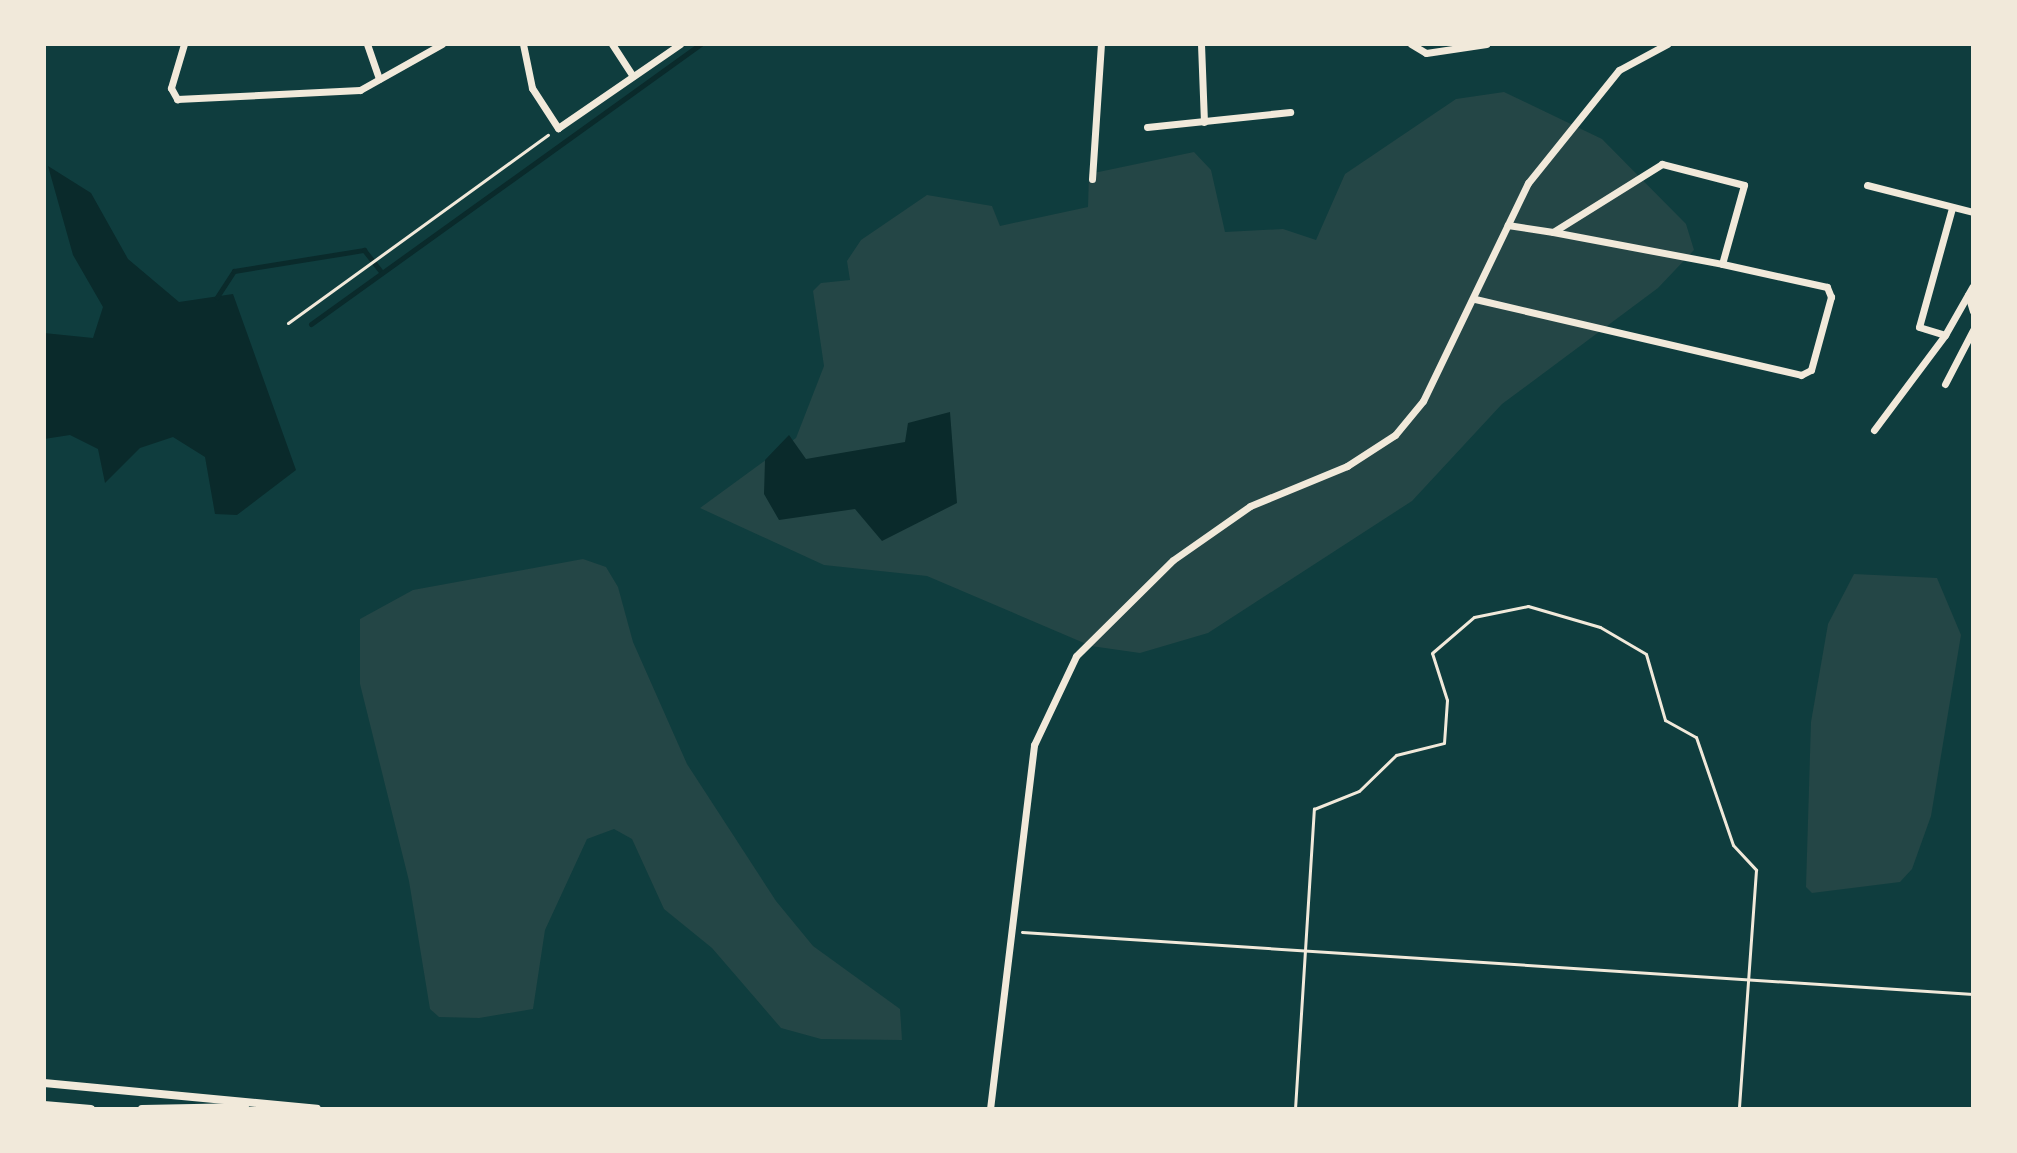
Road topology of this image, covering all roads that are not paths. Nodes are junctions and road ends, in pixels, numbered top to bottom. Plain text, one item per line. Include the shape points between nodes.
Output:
1 (184, 44) edge
2 (367, 44) edge
3 (442, 44) edge
4 (523, 44) edge
5 (612, 44) edge
6 (680, 44) edge
7 (1101, 44) edge
8 (1201, 44) edge
9 (1411, 44) edge
10 (1486, 44) edge
11 (1667, 44) edge
12 (633, 76) junction
13 (379, 79) junction
14 (1290, 112) dead end
15 (1204, 122) junction
16 (1147, 127) dead end
17 (1092, 179) dead end
18 (1867, 185) dead end
19 (1952, 208) junction
20 (1973, 212) edge
21 (1508, 225) junction
22 (1553, 232) junction
23 (1722, 264) junction
24 (1973, 286) edge
25 (1968, 295) junction
26 (1475, 299) junction
27 (1973, 311) edge
28 (1973, 330) edge
29 (1945, 335) junction
30 (1945, 384) dead end
31 (1874, 430) dead end
32 (44, 1083) edge
33 (44, 1105) edge
34 (91, 1109) edge
35 (142, 1109) edge
36 (302, 1109) edge
37 (317, 1109) edge
38 (990, 1109) edge

1 - 13 street via 171,88 177,99 360,90
2 - 13 street
3 - 13 street
4 - 12 street via 532,88 558,128
5 - 12 street
6 - 12 street
7 - 17 street
8 - 15 street
9 - 10 street via 1426,53
11 - 21 street via 1619,70 1589,100 1528,183
14 - 15 street
15 - 16 street
18 - 19 street
19 - 20 street
19 - 29 street via 1919,327
21 - 22 street
21 - 26 street
22 - 23 street
22 - 23 street via 1662,164 1744,185
23 - 26 street via 1827,287 1831,297 1811,370 1801,375
24 - 25 street
25 - 27 street
25 - 29 street
26 - 38 street via 1423,401 1395,435 1347,466 1250,506 1173,560 1076,656 1034,745
28 - 30 street
29 - 31 street
32 - 37 street
33 - 34 street
35 - 36 street

